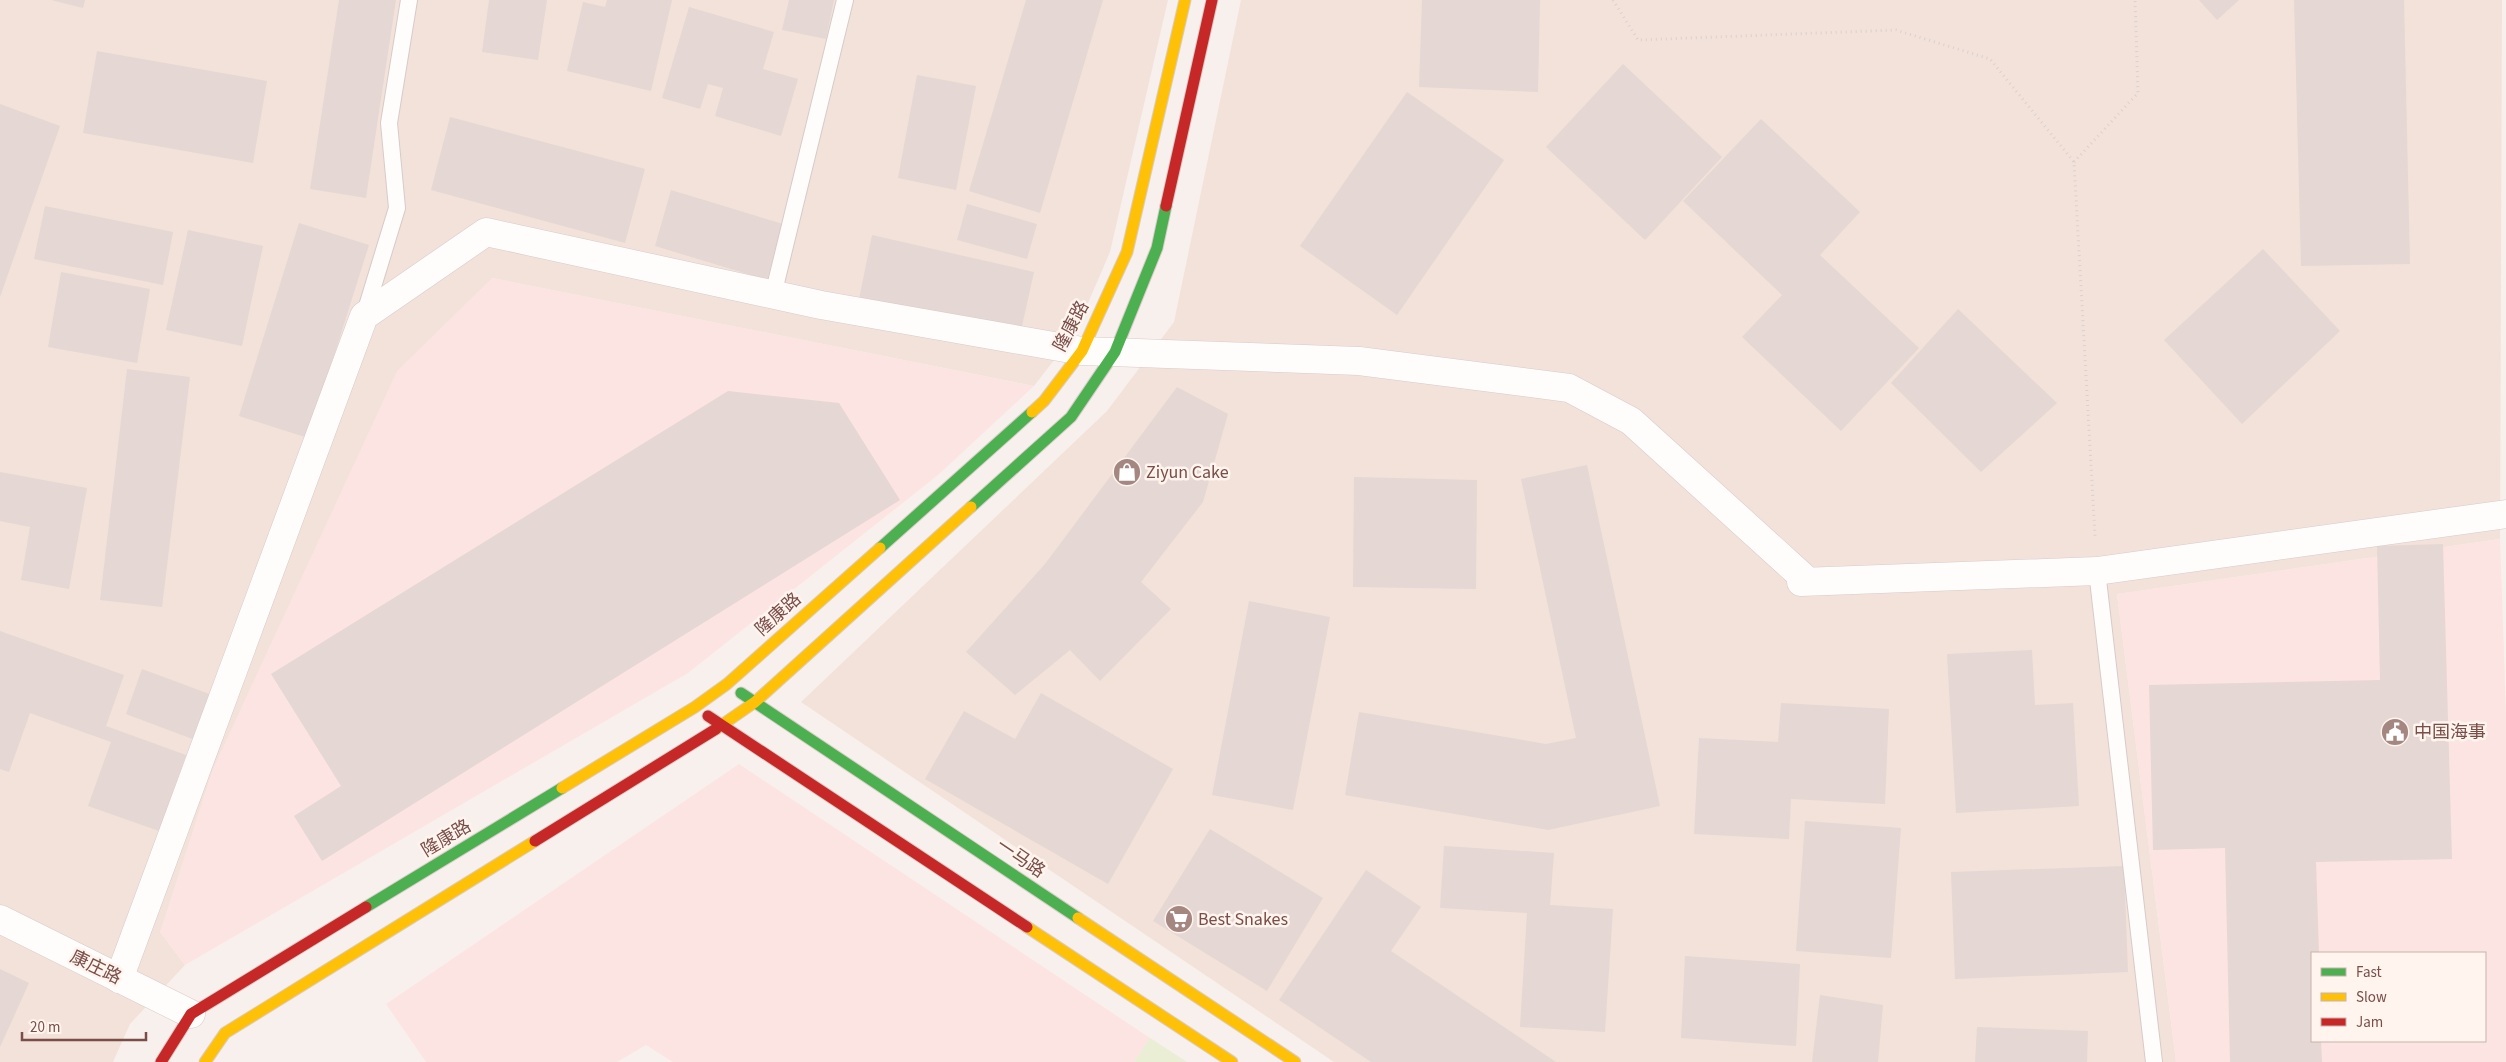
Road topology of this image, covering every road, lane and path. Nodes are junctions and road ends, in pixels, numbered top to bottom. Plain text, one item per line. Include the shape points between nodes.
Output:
1 (409, 0) edge
2 (846, 0) edge
3 (1186, 0) edge
4 (1212, 0) edge
5 (1613, 0) edge
6 (2135, 0) edge
7 (2074, 162) junction
8 (773, 295) junction
9 (364, 316) junction
10 (1082, 351) junction
11 (1115, 352) junction
12 (2506, 514) edge
13 (2097, 571) junction
14 (726, 684) junction
15 (755, 702) junction
16 (694, 707) junction
17 (722, 724) junction
18 (0, 919) edge
19 (119, 979) junction
20 (191, 1014) junction
21 (161, 1062) edge
22 (205, 1062) edge
23 (1232, 1062) edge
24 (1295, 1062) edge
25 (2154, 1062) edge

1 - 9 lane via 389,123 397,208
2 - 8 lane
3 - 10 main road, 隆康路 via 1126,252
4 - 11 main road via 1157,248
5 - 7 path via 1638,40 1896,30 1990,59
6 - 7 path via 2138,93
7 - 13 path
8 - 9 street via 486,232
8 - 10 street
9 - 19 street
10 - 11 street
10 - 14 main road, 隆康路 via 1044,401
11 - 13 street via 1359,361 1569,388 1631,421 1802,576 1801,582
11 - 15 main road via 1071,417
12 - 13 street
13 - 25 lane
14 - 15 main road, 一马路
14 - 16 main road, 隆康路
15 - 17 main road
15 - 24 main road, 一马路
16 - 17 main road
16 - 20 main road, 隆康路
17 - 22 main road via 225,1033
17 - 23 main road
18 - 19 street, 康庄路
19 - 20 street, 康庄路
20 - 21 main road, 隆康路

